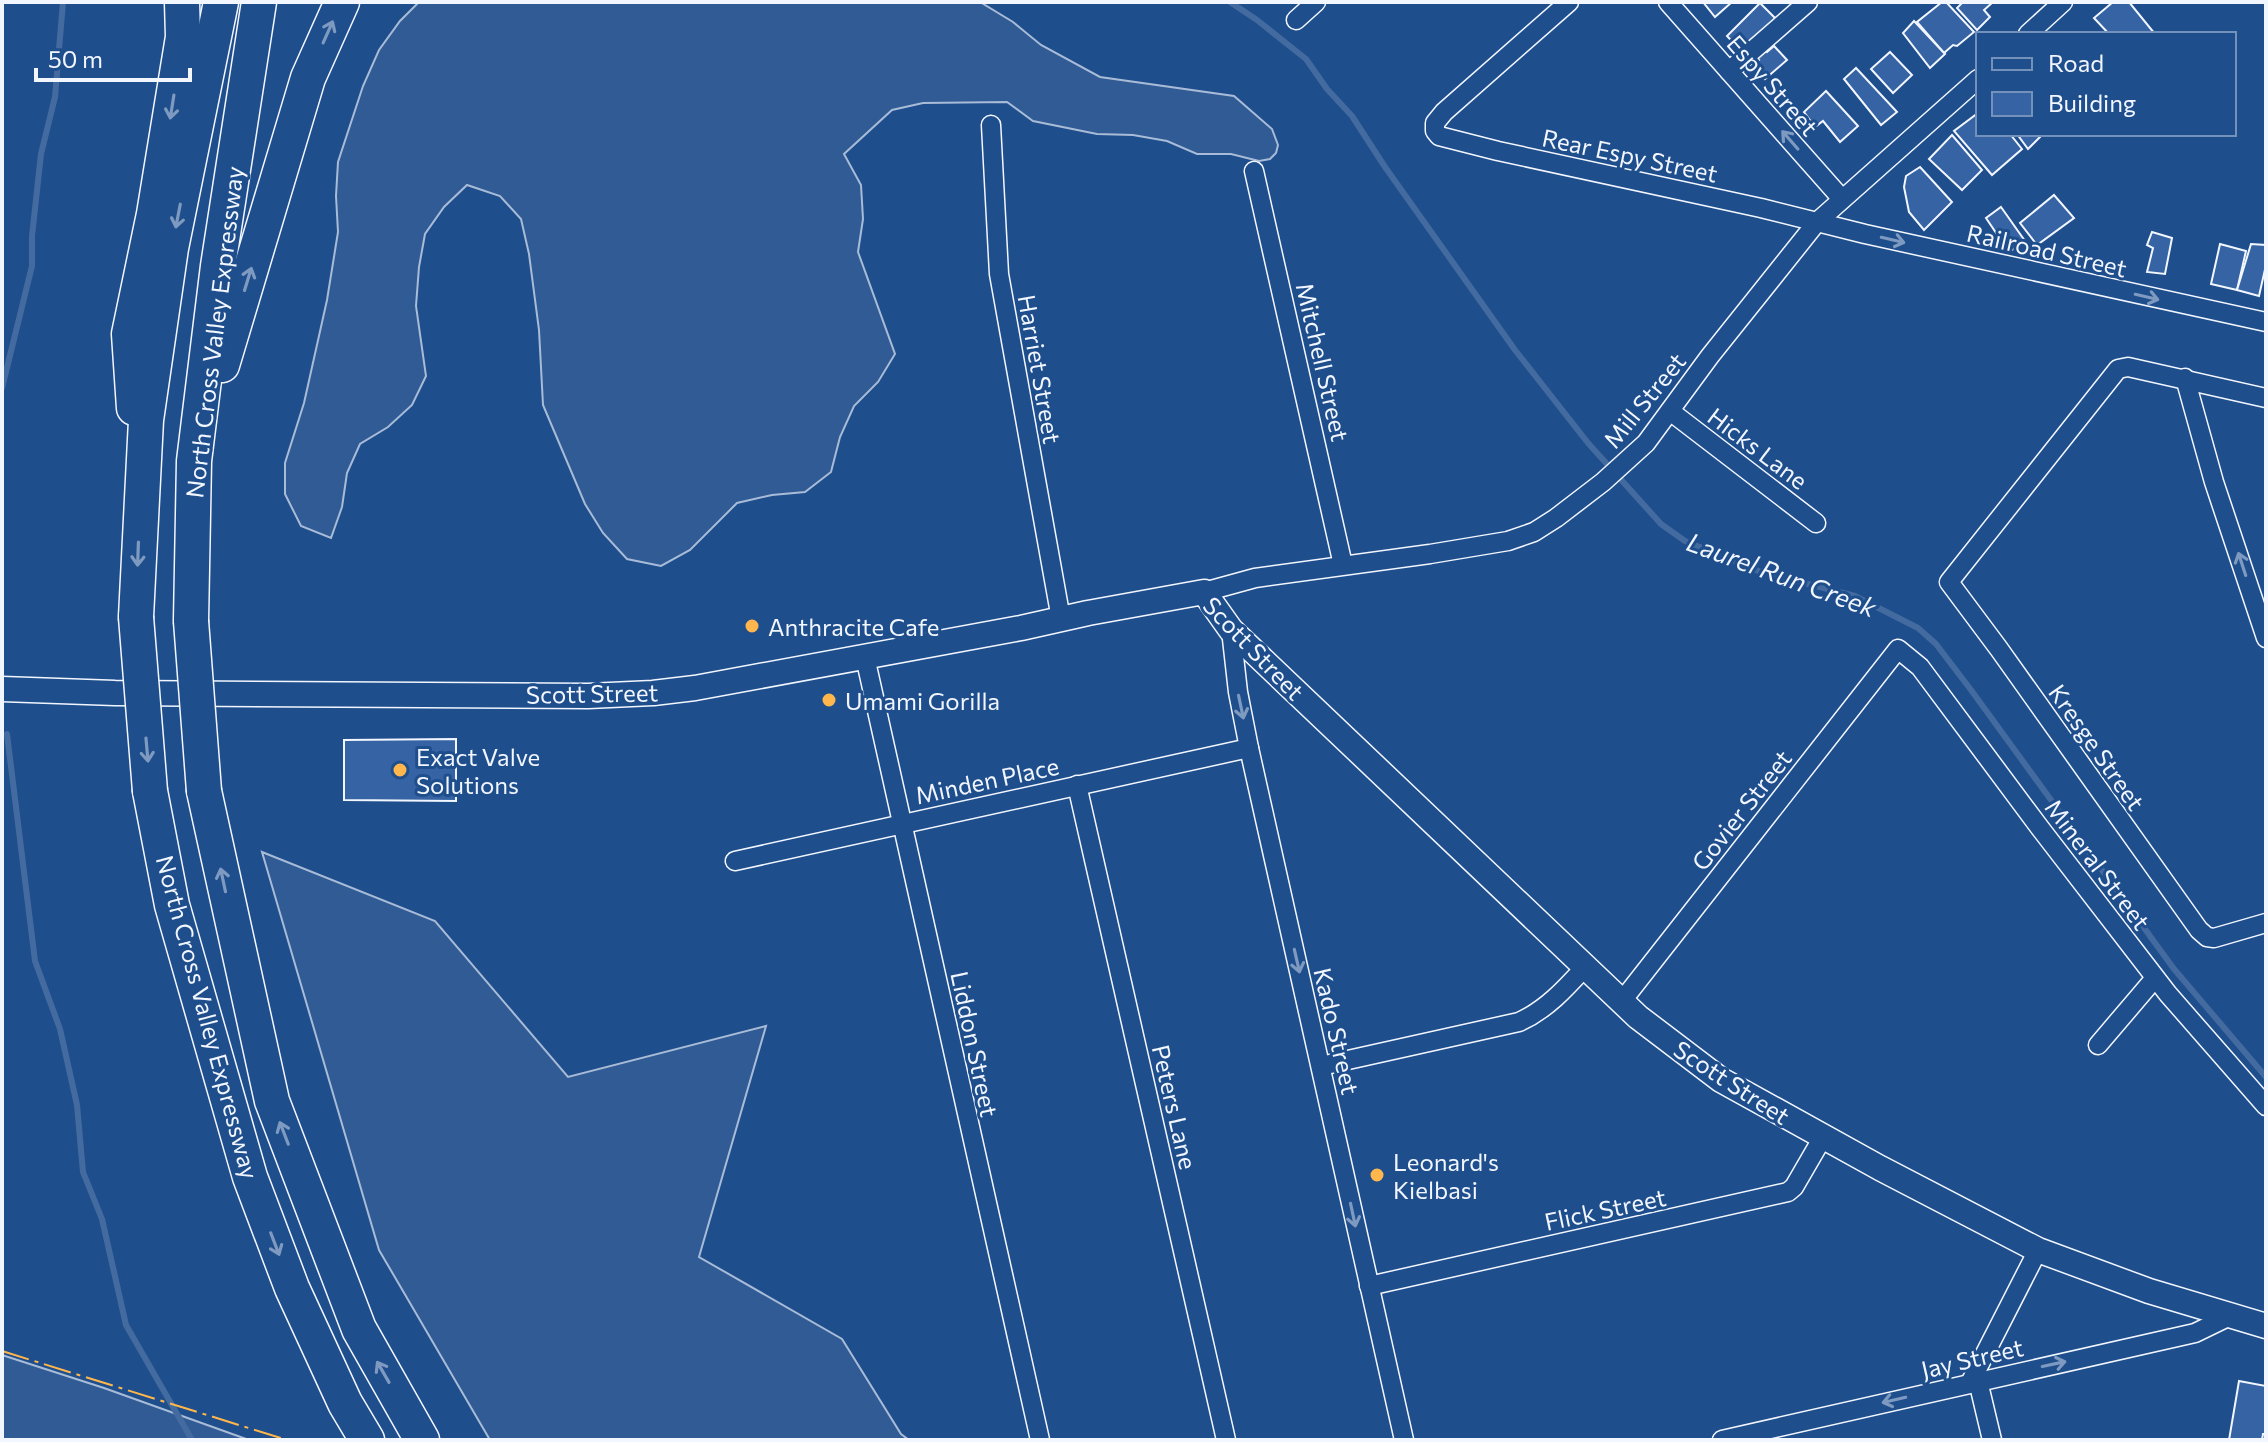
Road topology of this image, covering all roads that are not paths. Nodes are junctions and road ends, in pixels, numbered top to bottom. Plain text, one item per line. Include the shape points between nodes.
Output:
1 (182, 2) edge
2 (221, 2) edge
3 (259, 2) edge
4 (342, 2) edge
5 (1316, 2) edge
6 (1569, 2) edge
7 (1668, 2) edge
8 (1808, 2) edge
9 (2063, 2) edge
10 (1296, 20) dead end
11 (2030, 32) edge
12 (1729, 71) junction
13 (1976, 81) edge
14 (991, 125) dead end
15 (1254, 171) dead end
16 (1842, 199) junction
17 (1817, 222) junction
18 (2266, 322) edge
19 (2185, 378) junction
20 (2266, 398) edge
21 (1670, 411) junction
22 (194, 461) junction
23 (140, 505) junction
24 (1816, 523) dead end
25 (1343, 565) junction
26 (1204, 592) junction
27 (1061, 619) junction
28 (1231, 630) junction
29 (2266, 638) edge
30 (1898, 649) joint
31 (865, 657) junction
32 (2, 689) edge
33 (1249, 748) junction
34 (1077, 785) junction
35 (902, 824) junction
36 (735, 861) dead end
37 (2266, 923) edge
38 (1585, 967) junction
39 (2155, 978) junction
40 (1622, 1001) junction
41 (2098, 1045) dead end
42 (1321, 1066) junction
43 (2266, 1106) edge
44 (1823, 1137) junction
45 (2038, 1250) junction
46 (1369, 1286) junction
47 (2230, 1316) junction
48 (2266, 1326) edge
49 (1974, 1382) junction
50 (367, 1440) edge
51 (422, 1440) edge
52 (1040, 1440) edge
53 (1226, 1440) edge
54 (1404, 1440) edge
55 (1722, 1440) edge
56 (1992, 1440) edge

1 -> 23 highway via 183,37 129,334
2 -> 23 highway, North Cross Valley Expressway via 171,248 146,420
3 - 22 highway, North Cross Valley Expressway
22 -> 4 highway via 308,78
5 - 10 street
6 - 17 street, Rear Espy Street via 1444,112 1435,123 1439,136
7 - 12 street, Espy Street
8 - 12 street
9 - 11 street
16 -> 12 street, Espy Street
13 - 16 street, Mill Street
14 - 27 street, Harriet Street via 999,274
15 - 25 street, Mitchell Street
16 - 17 street, Mill Street
17 -> 18 street, Railroad Street
17 - 21 street, Mill Street
19 - 20 street
29 -> 19 street
19 - 37 street, Kresge Street via 2118,369 1949,582 2199,930 2214,938
21 - 24 street, Hicks Lane
21 - 25 street, Mill Street via 1630,459 1534,532 1508,541
51 -> 22 highway, North Cross Valley Expressway, bridge via 359,1329 272,1101 204,791 191,621
23 -> 50 highway, North Cross Valley Expressway, bridge via 136,617 150,791 172,905 250,1177 292,1288
25 - 26 street, Mill Street via 1255,578
26 - 27 street, Scott Street
26 - 28 street, Scott Street
27 - 31 street, Scott Street
28 -> 33 street, Kado Street
28 - 38 street, Scott Street
30 - 39 street, Mineral Street via 1920,667
30 - 40 street, Govier Street
31 - 32 street, Scott Street via 695,688 595,696
31 - 35 street, Liddon Street
33 - 34 street, Minden Place
33 -> 42 street, Kado Street
34 - 35 street, Minden Place
34 - 53 street, Peters Lane
35 - 36 street, Minden Place
35 - 52 street, Liddon Street
38 - 40 street, Scott Street
38 - 42 street via 1560,994 1519,1022
39 - 41 street
39 - 43 street, Mineral Street
40 - 44 street, Scott Street via 1721,1080
42 -> 46 street, Kado Street
44 - 45 street, Scott Street
44 - 46 street, Flick Street via 1788,1192
45 - 47 street, Scott Street
45 - 49 street
46 - 54 street, Kado Street
47 - 48 street, Scott Street
49 -> 47 street, Jay Street via 2195,1333
49 -> 55 street, Jay Street
49 - 56 street

